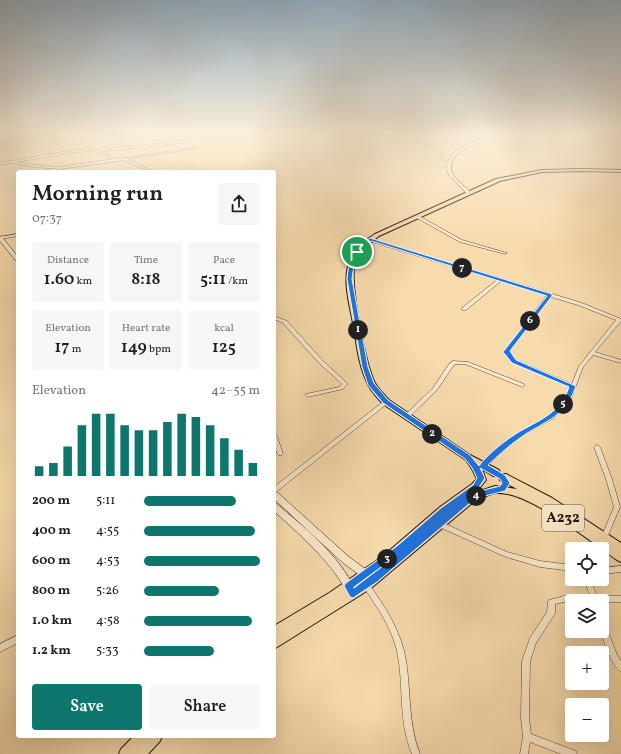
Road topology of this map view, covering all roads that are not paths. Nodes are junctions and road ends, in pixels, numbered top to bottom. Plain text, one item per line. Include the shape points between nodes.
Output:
1 (450, 168) edge
2 (621, 171) edge
3 (469, 192) junction
4 (418, 217) junction
5 (16, 235) edge
6 (0, 238) edge
7 (370, 240) junction
8 (505, 253) dead end
9 (16, 258) edge
10 (500, 280) junction
11 (550, 295) junction
12 (464, 309) dead end
13 (276, 319) edge
14 (592, 353) junction
15 (621, 362) edge
16 (522, 385) dead end
17 (573, 386) junction
18 (308, 395) dead end
19 (386, 402) junction
20 (407, 416) junction
21 (276, 442) edge
22 (597, 447) dead end
23 (280, 454) dead end
24 (467, 457) junction
25 (482, 466) junction
26 (499, 475) junction
27 (481, 479) junction
28 (276, 488) edge
29 (497, 490) junction
30 (276, 496) edge
31 (276, 508) edge
32 (438, 524) junction
33 (604, 538) junction
34 (621, 549) edge
35 (621, 557) edge
36 (565, 567) edge
37 (621, 568) edge
38 (609, 570) edge
39 (368, 580) junction
40 (351, 590) junction
41 (565, 599) edge
42 (609, 599) edge
43 (621, 599) edge
44 (276, 632) edge
45 (607, 638) edge
46 (16, 640) edge
47 (276, 642) edge
48 (0, 648) edge
49 (621, 668) edge
50 (527, 736) junction
51 (141, 738) edge
52 (153, 738) edge
53 (126, 754) edge
54 (138, 754) edge
55 (416, 754) edge
56 (524, 754) edge
57 (573, 754) edge

1 - 3 street via 453,177
2 - 3 main road via 558,170 528,173 498,180
3 - 4 main road
4 - 7 main road
4 - 8 street via 461,240
5 - 6 street
6 - 9 street
7 - 10 street
7 - 19 main road via 353,259 350,279 365,367 371,383
10 - 11 street
10 - 12 street
11 - 14 street via 619,320
11 - 17 street via 506,352 514,361
13 - 18 street via 285,322 345,384 341,388
14 - 15 street
14 - 17 street via 581,366
16 - 20 street via 466,363 455,362 451,364 435,389
17 - 25 street via 568,399 552,417 514,438
19 - 20 main road
19 - 28 street
20 - 24 main road
21 - 23 street
22 - 33 street via 610,479 617,507
24 - 25 main road
24 - 27 main road via 476,467
25 - 26 main road
26 - 27 main road via 488,472
26 - 29 main road via 506,483
26 - 33 main road, A232 via 548,501
27 - 29 main road via 485,487
27 - 39 main road, A232 via 475,487 400,548
29 - 32 main road, A232 via 483,493 467,501
29 - 35 main road, A232 via 518,493 548,507
30 - 39 street
31 - 40 street via 331,561
32 - 36 street via 506,554 540,564
32 - 39 main road, A232
33 - 34 main road, A232
37 - 38 street
39 - 40 main road, A232
39 - 55 street via 389,620 402,658 408,721
40 - 44 main road, A232
40 - 47 main road, A232
41 - 50 street via 552,602 550,613 533,641 526,661
42 - 43 street
45 - 49 street
46 - 48 street
50 - 56 street
50 - 57 street
51 - 53 main road
52 - 54 main road

